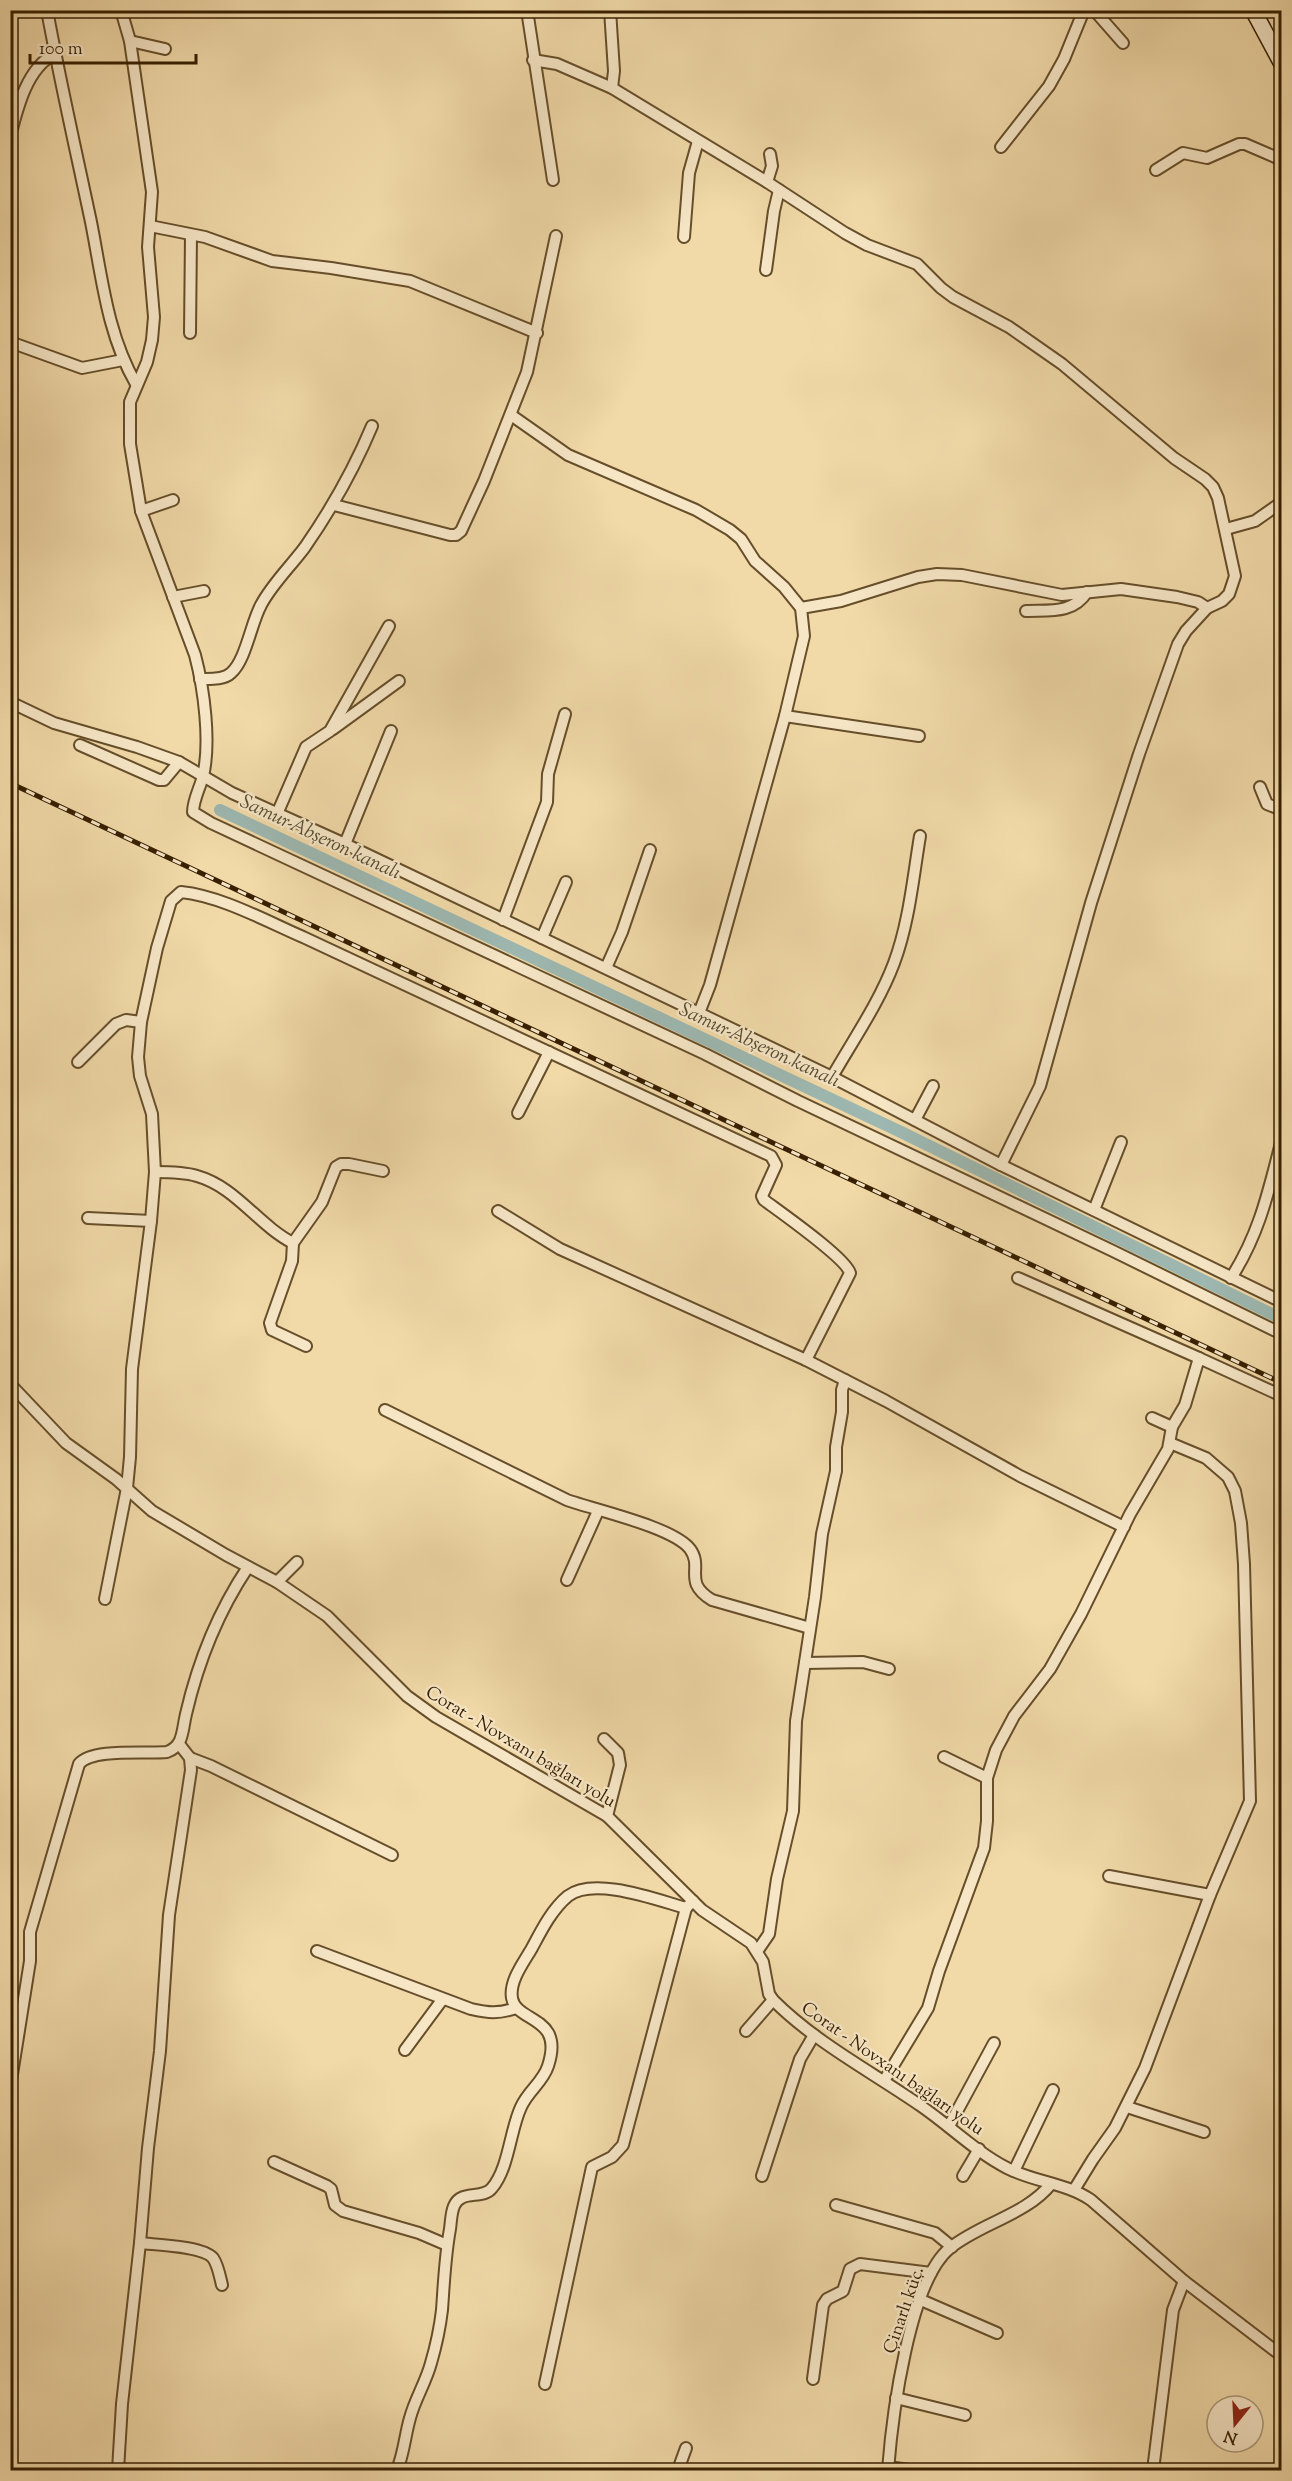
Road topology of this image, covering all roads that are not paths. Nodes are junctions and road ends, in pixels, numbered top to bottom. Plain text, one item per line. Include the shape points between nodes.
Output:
1 (47, 10) edge
2 (121, 10) edge
3 (526, 10) edge
4 (610, 10) edge
5 (1084, 10) edge
6 (1094, 10) edge
7 (1253, 10) edge
8 (130, 41) junction
9 (1123, 43) dead end
10 (165, 49) dead end
11 (56, 54) junction
12 (533, 60) junction
13 (1281, 64) edge
14 (612, 88) junction
15 (10, 137) edge
16 (698, 141) junction
17 (1001, 147) dead end
18 (770, 154) dead end
19 (1281, 160) edge
20 (1156, 170) dead end
21 (553, 180) dead end
22 (767, 182) junction
23 (779, 190) junction
24 (150, 226) junction
25 (191, 235) junction
26 (556, 236) dead end
27 (684, 237) dead end
28 (766, 270) dead end
29 (190, 333) dead end
30 (537, 333) junction
31 (10, 342) edge
32 (123, 360) junction
33 (136, 384) junction
34 (511, 415) junction
35 (372, 426) dead end
36 (172, 500) dead end
37 (1281, 502) edge
38 (334, 505) junction
39 (141, 511) junction
40 (1226, 529) junction
41 (204, 591) dead end
42 (1086, 592) junction
43 (172, 597) junction
44 (801, 608) junction
45 (1207, 608) junction
46 (1026, 611) dead end
47 (389, 626) dead end
48 (200, 679) junction
49 (399, 681) dead end
50 (10, 702) edge
51 (565, 714) dead end
52 (785, 717) junction
53 (330, 731) junction
54 (391, 731) dead end
55 (919, 736) dead end
56 (80, 745) dead end
57 (179, 762) junction
58 (203, 776) junction
59 (1260, 787) dead end
60 (1281, 810) edge
61 (276, 814) junction
62 (920, 836) dead end
63 (345, 844) junction
64 (650, 850) dead end
65 (566, 882) dead end
66 (503, 920) junction
67 (542, 938) junction
68 (606, 968) junction
69 (699, 1013) junction
70 (141, 1022) junction
71 (549, 1052) junction
72 (78, 1062) dead end
73 (832, 1077) junction
74 (933, 1086) dead end
75 (518, 1113) dead end
76 (915, 1120) junction
77 (1281, 1139) edge
78 (1121, 1142) dead end
79 (1001, 1165) junction
80 (155, 1172) junction
81 (383, 1172) dead end
82 (1094, 1210) junction
83 (498, 1211) dead end
84 (88, 1218) dead end
85 (151, 1221) junction
86 (293, 1243) junction
87 (1018, 1278) dead end
88 (1231, 1278) junction
89 (1281, 1302) edge
90 (1281, 1334) edge
91 (306, 1346) dead end
92 (1199, 1358) junction
93 (806, 1360) junction
94 (845, 1380) junction
95 (10, 1384) edge
96 (1281, 1396) edge
97 (385, 1410) dead end
98 (1152, 1418) dead end
99 (1172, 1427) junction
100 (1170, 1443) junction
101 (127, 1488) junction
102 (598, 1511) junction
103 (1124, 1527) junction
104 (297, 1562) dead end
105 (248, 1567) junction
106 (567, 1580) dead end
107 (278, 1582) junction
108 (105, 1599) dead end
109 (810, 1628) junction
110 (805, 1663) junction
111 (889, 1669) dead end
112 (604, 1739) dead end
113 (179, 1744) junction
114 (944, 1757) dead end
115 (190, 1758) junction
116 (987, 1778) junction
117 (607, 1816) junction
118 (392, 1855) dead end
119 (1109, 1876) dead end
120 (1210, 1895) junction
121 (689, 1904) junction
122 (758, 1950) junction
123 (317, 1951) dead end
124 (442, 2000) junction
125 (773, 2001) junction
126 (516, 2008) junction
127 (746, 2031) dead end
128 (814, 2034) junction
129 (994, 2043) dead end
130 (405, 2050) dead end
131 (884, 2081) junction
132 (10, 2087) edge
133 (1053, 2090) dead end
134 (1127, 2107) junction
135 (949, 2126) junction
136 (1204, 2132) dead end
137 (979, 2149) junction
138 (274, 2162) dead end
139 (1014, 2171) junction
140 (762, 2176) dead end
141 (963, 2176) dead end
142 (1051, 2184) junction
143 (1074, 2190) junction
144 (836, 2205) dead end
145 (140, 2243) junction
146 (447, 2245) junction
147 (952, 2247) junction
148 (931, 2273) junction
149 (1185, 2280) junction
150 (222, 2285) dead end
151 (921, 2301) junction
152 (997, 2333) dead end
153 (1281, 2356) edge
154 (813, 2379) dead end
155 (545, 2384) dead end
156 (896, 2398) junction
157 (965, 2415) dead end
158 (686, 2448) dead end
159 (888, 2469) edge
160 (118, 2470) edge
161 (397, 2470) edge
162 (678, 2470) edge
163 (909, 2470) edge
164 (1153, 2470) edge

1 - 11 street
2 - 8 street
3 - 12 street
4 - 14 street
5 - 17 street via 1049,86
6 - 9 street
7 - 13 street
8 - 10 street
8 - 24 street via 152,192
11 - 15 street via 41,64 30,80
11 - 32 street via 102,292
12 - 14 street via 557,64
12 - 21 street
14 - 16 street
16 - 22 street
16 - 27 street via 689,173
18 - 22 street
19 - 20 street via 1239,144 1207,158 1183,153
22 - 23 street
23 - 28 street
23 - 40 street via 867,245 917,264 953,297 1009,327 1062,364 1213,487
24 - 25 street
24 - 33 street via 152,340
25 - 29 street
25 - 30 street via 272,261 410,281
26 - 30 street
30 - 34 street
31 - 32 street via 82,368
32 - 33 street
33 - 39 street via 130,402 130,444
34 - 38 street via 466,525 456,535
34 - 44 street via 568,455 696,510 730,530
35 - 38 street
36 - 39 street
37 - 40 street via 1255,521
38 - 48 street via 268,593 231,674
39 - 43 street
40 - 45 street via 1235,576 1228,594
41 - 43 street
42 - 44 street via 1062,595 962,575 937,574
42 - 45 street via 1121,589 1177,597
42 - 46 street via 1074,606
43 - 48 street via 195,655
44 - 52 street via 804,636
45 - 79 street via 1178,644 1091,903 1040,1086
47 - 53 street
48 - 58 street via 206,746
49 - 53 street
50 - 57 street via 54,723
51 - 66 street via 548,774 547,802
52 - 55 street
52 - 69 street
53 - 61 street via 306,747
54 - 63 street
56 - 57 street via 159,780 164,780
57 - 58 street
58 - 61 street
58 - 90 street via 193,808 197,817 705,1054
59 - 60 street via 1267,804
61 - 63 street
62 - 73 street via 903,934 894,963
63 - 66 street
64 - 68 street
65 - 67 street
66 - 67 street
67 - 68 street
68 - 69 street
69 - 73 street
70 - 71 street via 168,910 175,895 181,892 261,918
70 - 72 street via 126,1020 116,1024
70 - 80 street via 138,1057 152,1113
71 - 75 street
71 - 93 street via 774,1158 775,1169 763,1190 764,1200 830,1251 850,1273
73 - 76 street
74 - 76 street
76 - 79 street
77 - 88 street via 1260,1222
78 - 82 street
79 - 82 street
80 - 85 street
80 - 86 street via 187,1174 211,1181
81 - 86 street via 349,1164 336,1167 322,1202
82 - 88 street
83 - 93 street via 560,1249
84 - 85 street
85 - 101 street via 132,1369
86 - 91 street via 292,1261 270,1323 272,1330
87 - 92 street
88 - 89 street
92 - 96 street
92 - 99 street via 1185,1406
93 - 94 street
94 - 103 street via 1020,1476
94 - 109 street via 836,1471 822,1534
95 - 101 street, Corat - Novxanı bağları yolu via 66,1443
97 - 102 street via 567,1500
98 - 99 street
99 - 100 street
100 - 103 street
100 - 120 street via 1206,1458 1223,1472 1235,1491 1241,1523 1250,1802
101 - 105 street, Corat - Novxanı bağları yolu via 163,1518
101 - 108 street
102 - 106 street
102 - 109 street via 624,1516 688,1547 694,1555 695,1585 712,1600
103 - 116 street via 1050,1669 1005,1731
104 - 107 street
105 - 107 street, Corat - Novxanı bağları yolu
105 - 113 street via 215,1624 193,1685
107 - 117 street, Corat - Novxanı bağları yolu via 327,1616 407,1695 436,1717
109 - 110 street
110 - 111 street via 863,1662
110 - 122 street via 795,1739 791,1823 769,1934
112 - 117 street via 618,1753 620,1765
113 - 115 street
113 - 132 street via 166,1752 94,1755 79,1764 30,1932 30,1961
114 - 116 street
115 - 118 street
115 - 145 street via 169,1915 163,2018
116 - 131 street via 984,1848 928,2008
117 - 121 street, Corat - Novxanı bağları yolu
119 - 120 street
120 - 134 street via 1146,2068
121 - 122 street, Corat - Novxanı bağları yolu
121 - 126 street via 608,1889 580,1890 568,1896 539,1934 517,1975 512,1998
121 - 155 street via 623,2145 612,2157 595,2164 591,2172
122 - 125 street
123 - 124 street
124 - 126 street via 491,2013
124 - 130 street
125 - 127 street
125 - 128 street, Corat - Novxanı bağları yolu
126 - 146 street via 540,2022 549,2034 552,2044 548,2067 522,2104 492,2189 464,2196 454,2206
128 - 131 street, Corat - Novxanı bağları yolu
128 - 140 street via 800,2059
129 - 135 street
131 - 135 street, Corat - Novxanı bağları yolu
133 - 139 street
134 - 136 street
134 - 143 street
135 - 137 street, Corat - Novxanı bağları yolu
137 - 139 street, Corat - Novxanı bağları yolu
137 - 141 street
138 - 146 street via 332,2189 335,2205 343,2211
139 - 142 street, Corat - Novxanı bağları yolu
142 - 143 street, Corat - Novxanı bağları yolu
142 - 147 street, Çinarlı küç. via 1039,2197
143 - 149 street, Corat - Novxanı bağları yolu via 1092,2200
144 - 147 street via 935,2233
145 - 150 street via 210,2255
145 - 160 street
146 - 161 street via 442,2311 431,2364 410,2418
147 - 148 street, Çinarlı küç.
148 - 151 street, Çinarlı küç.
148 - 154 street via 860,2264 850,2269 843,2291 823,2305
149 - 153 street, Corat - Novxanı bağları yolu
149 - 164 street via 1173,2310
151 - 152 street
151 - 156 street, Çinarlı küç.
156 - 157 street
156 - 159 street, Çinarlı küç.
158 - 162 street
159 - 163 street

